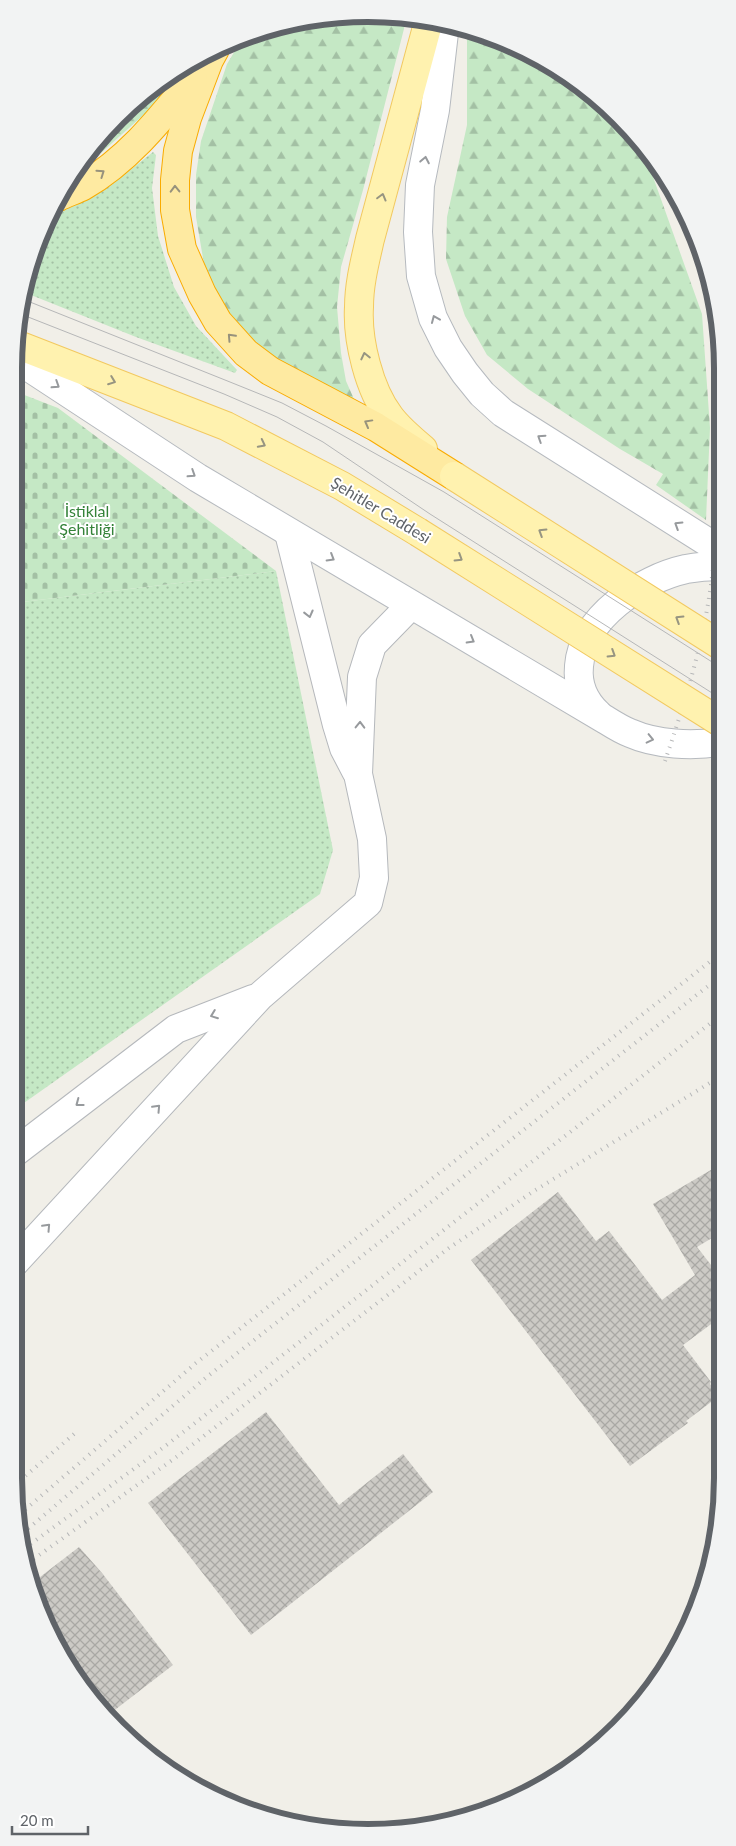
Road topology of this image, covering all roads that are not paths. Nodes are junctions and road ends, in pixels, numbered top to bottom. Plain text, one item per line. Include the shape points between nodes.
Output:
1 (427, 28) edge
2 (444, 31) edge
3 (210, 61) edge
4 (205, 63) edge
5 (71, 191) edge
6 (23, 347) edge
7 (22, 363) edge
8 (454, 476) junction
9 (289, 533) junction
10 (714, 546) edge
11 (714, 567) edge
12 (411, 605) junction
13 (714, 641) edge
14 (714, 718) edge
15 (606, 720) junction
16 (714, 742) edge
17 (358, 774) junction
18 (259, 997) junction
19 (22, 1147) edge
20 (22, 1254) edge

8 -> 1 main road via 390,417 372,382 359,327 358,308 364,269
10 -> 2 main road via 503,413 482,394 448,348 434,318 421,276 418,232 420,185 435,110
8 -> 3 highway via 376,427 270,371 246,353 218,322 182,249 175,210 178,151
5 -> 4 highway via 118,161 156,125
6 -> 14 main road, Şehitler Caddesi, bridge via 226,426 342,486
7 -> 9 main road via 198,478
13 -> 8 main road, bridge
9 -> 12 main road
9 -> 17 main road via 337,725 344,748
11 - 15 main road via 686,569 647,584 609,609 594,626 582,650 578,674 584,696
12 -> 15 main road
17 -> 12 main road via 362,677 372,645
15 -> 16 main road via 648,740
17 - 18 main road via 372,839 374,878 368,903
18 -> 19 main road via 176,1029
20 -> 18 main road

